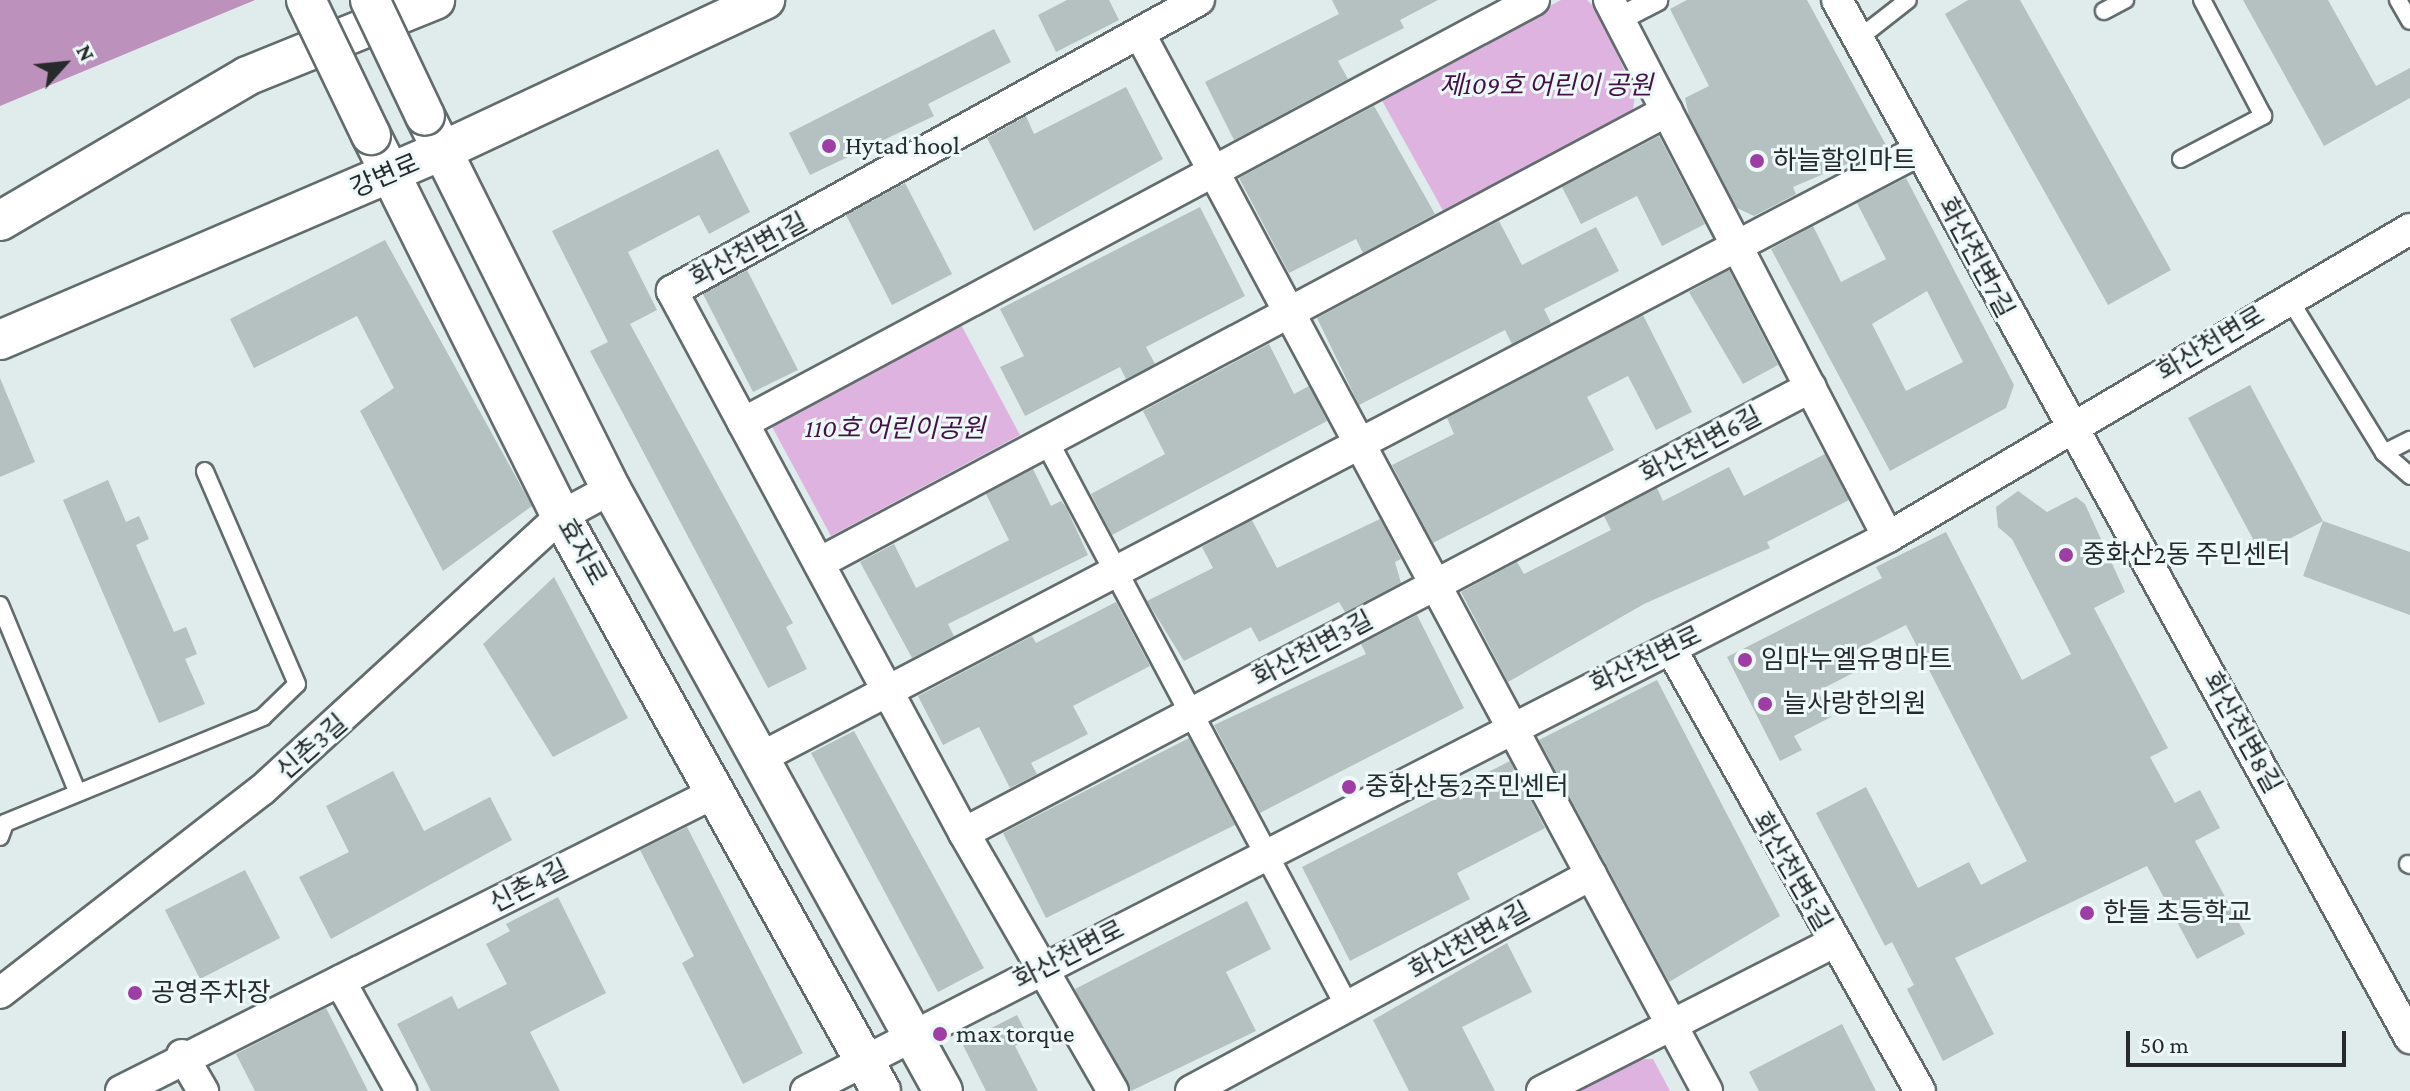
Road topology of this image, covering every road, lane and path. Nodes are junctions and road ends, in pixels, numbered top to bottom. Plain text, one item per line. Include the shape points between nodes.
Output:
1 (306, 0) edge
2 (370, 0) edge
3 (435, 0) edge
4 (765, 0) edge
5 (1199, 0) edge
6 (1534, 0) edge
7 (1656, 0) edge
8 (1837, 0) edge
9 (1908, 0) edge
10 (2125, 0) edge
11 (2202, 0) edge
12 (2398, 0) edge
13 (1614, 10) edge
14 (2104, 11) dead end
15 (2410, 21) edge
16 (1142, 38) junction
17 (1858, 39) junction
18 (1667, 111) junction
19 (442, 151) junction
20 (1918, 151) junction
21 (2181, 159) dead end
22 (391, 173) junction
23 (1214, 173) junction
24 (0, 221) edge
25 (2410, 229) edge
26 (1737, 246) junction
27 (2288, 297) junction
28 (1287, 310) junction
29 (0, 340) edge
30 (1811, 387) junction
31 (743, 423) junction
32 (2075, 427) junction
33 (1046, 440) junction
34 (2410, 440) edge
35 (1359, 444) junction
36 (2384, 453) junction
37 (205, 471) dead end
38 (2410, 476) edge
39 (611, 489) junction
40 (1591, 503) joint
41 (561, 516) junction
42 (1888, 537) junction
43 (819, 563) junction
44 (1117, 573) junction
45 (1435, 585) junction
46 (0, 605) edge
47 (1671, 649) junction
48 (888, 691) junction
49 (1192, 713) junction
50 (1511, 727) junction
51 (758, 759) junction
52 (77, 791) junction
53 (718, 791) junction
54 (2, 824) edge
55 (964, 833) junction
56 (1266, 854) junction
57 (1591, 875) junction
58 (1833, 943) junction
59 (1044, 969) junction
60 (340, 981) junction
61 (0, 993) edge
62 (1348, 1008) junction
63 (1670, 1023) junction
64 (914, 1033) junction
65 (2410, 1038) edge
66 (182, 1055) junction
67 (873, 1075) edge
68 (121, 1091) edge
69 (203, 1091) edge
70 (401, 1091) edge
71 (806, 1091) edge
72 (943, 1091) edge
73 (1113, 1091) edge
74 (1191, 1091) edge
75 (1542, 1091) edge
76 (1707, 1091) edge
77 (1920, 1091) edge

1 - 22 street, 효자로, bridge
2 - 19 street, bridge
3 - 24 street via 247,76
4 - 19 street, 강변로
5 - 16 street
6 - 23 street
7 - 13 street
8 - 17 street, 화산천변7길
9 - 17 lane
10 - 14 lane
11 - 21 lane via 2263,116
12 - 15 lane
13 - 18 street
16 - 23 street
16 - 31 street, 화산천변1길 via 672,291
17 - 20 street, 화산천변7길
18 - 26 street
18 - 28 street
19 - 22 street, 강변로
19 - 39 street
20 - 26 street
20 - 32 street, 화산천변7길 via 2048,393
22 - 29 street, 강변로
22 - 41 street, 효자로
23 - 28 street
23 - 31 street
25 - 27 street, 화산천변로
26 - 30 street
26 - 35 street
27 - 32 street, 화산천변로
27 - 36 lane
28 - 33 street
28 - 35 street
30 - 40 street, 화산천변6길
30 - 42 street
31 - 43 street, 화산천변1길
32 - 42 street, 화산천변로
32 - 65 street, 화산천변8길
33 - 43 street
33 - 44 street
34 - 36 lane
35 - 44 street
35 - 45 street
36 - 38 lane
37 - 52 lane via 297,684 263,717
39 - 41 street, 신촌3길
39 - 51 street
40 - 45 street, 화산천변3길
41 - 53 street, 효자로
41 - 61 street, 신촌3길 via 274,780
42 - 47 street, 화산천변로
43 - 48 street, 화산천변1길
44 - 48 street
44 - 49 street
45 - 49 street, 화산천변3길
45 - 50 street
46 - 52 lane
47 - 50 street, 화산천변로
47 - 58 street, 화산천변5길
48 - 51 street
48 - 55 street, 화산천변1길
49 - 55 street
49 - 56 street
50 - 56 street, 화산천변로
50 - 57 street
51 - 64 street
52 - 54 lane
53 - 60 street, 신촌4길
53 - 67 street, 효자로
55 - 59 street, 화산천변1길
56 - 59 street, 화산천변로
56 - 62 street
57 - 62 street, 화산천변4길
57 - 63 street
58 - 63 street
58 - 77 street, 화산천변5길
59 - 64 street, 화산천변로
59 - 73 street, 화산천변1길
60 - 66 street, 신촌4길
60 - 70 street
62 - 74 street, 화산천변4길
63 - 75 street
63 - 76 street
64 - 67 street, 화산천변로
64 - 72 street
66 - 68 street, 신촌4길
66 - 69 street
67 - 71 street

